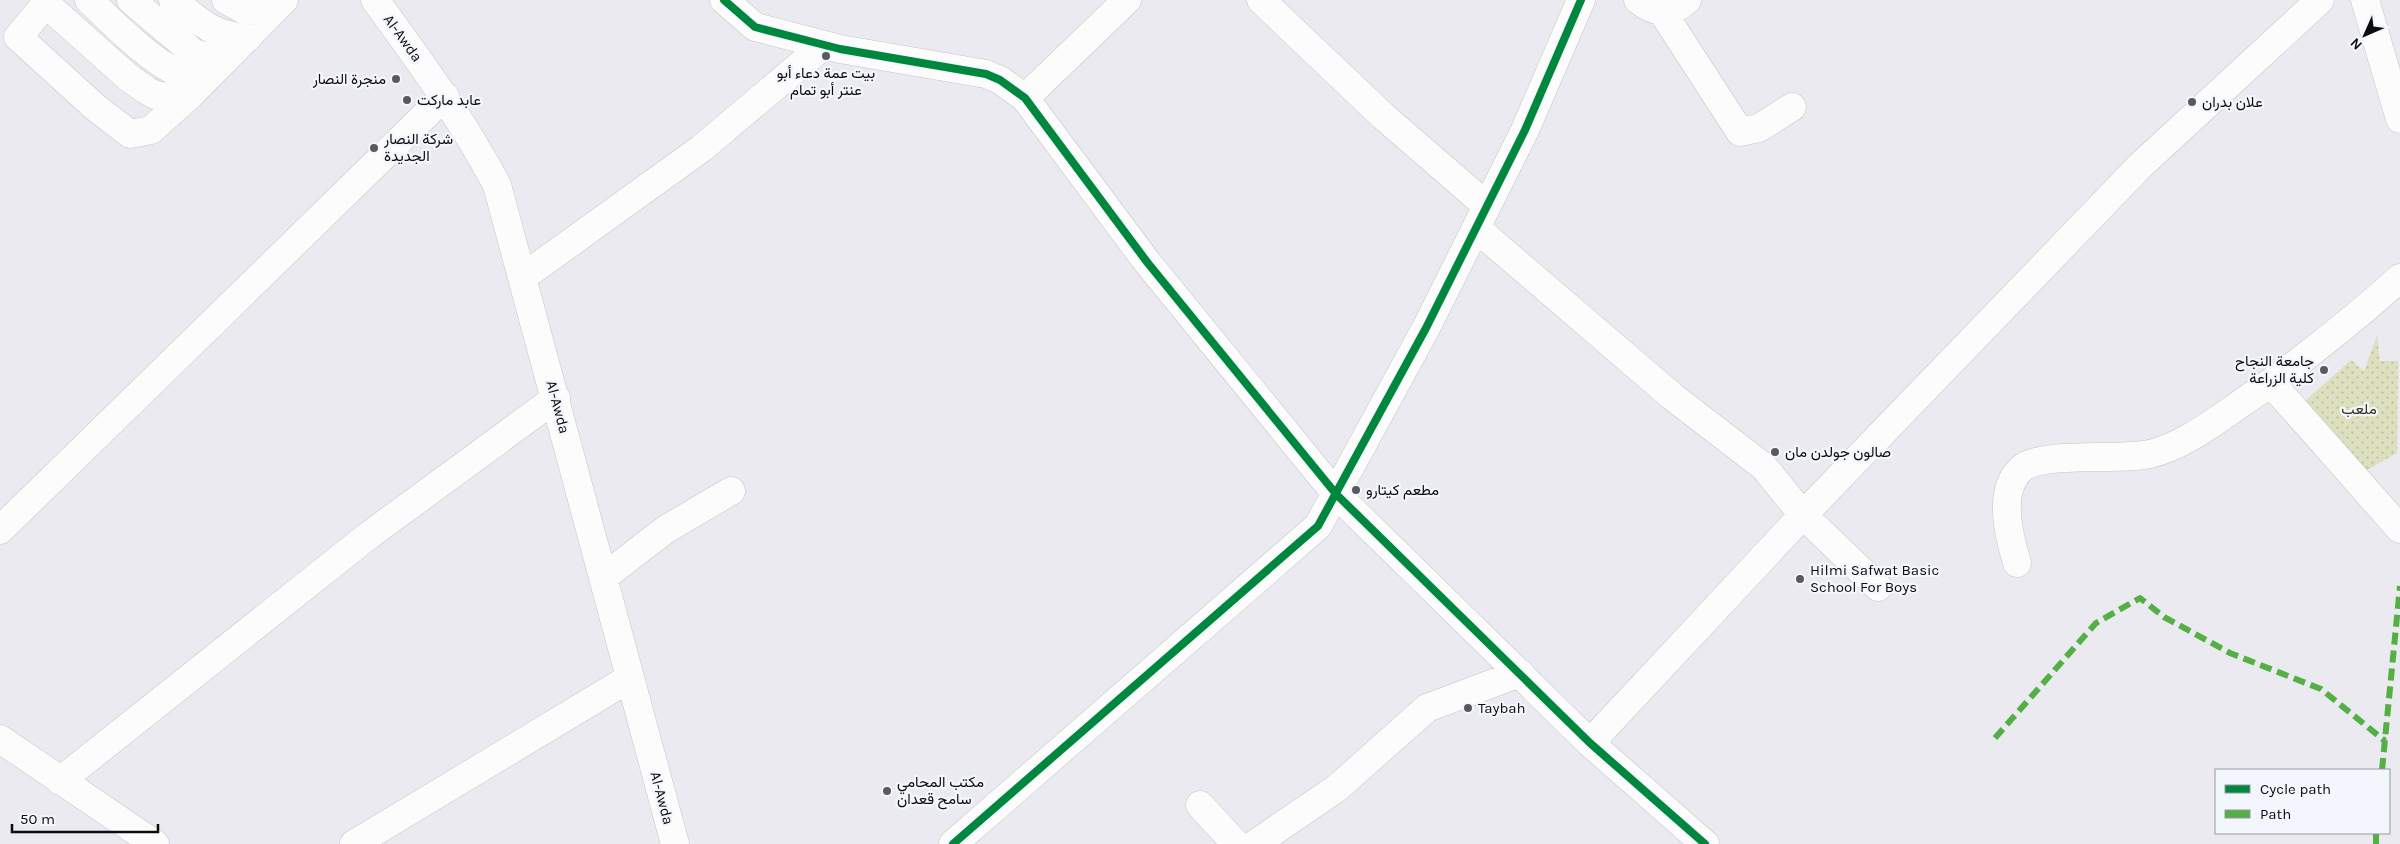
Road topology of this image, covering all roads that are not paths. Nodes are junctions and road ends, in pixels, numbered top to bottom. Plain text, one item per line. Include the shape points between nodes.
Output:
1 (89, 0) edge
2 (131, 0) edge
3 (173, 0) edge
4 (226, 0) edge
5 (375, 0) edge
6 (724, 0) edge
7 (1127, 0) edge
8 (1261, 0) edge
9 (1581, 0) edge
10 (1638, 0) edge
11 (1687, 0) edge
12 (2320, 0) edge
13 (2365, 0) edge
14 (48, 2) edge
15 (279, 5) edge
16 (1663, 12) junction
17 (247, 38) junction
18 (824, 45) junction
19 (218, 66) junction
20 (191, 94) junction
21 (445, 96) junction
22 (1025, 98) junction
23 (1792, 107) dead end
24 (2400, 119) edge
25 (1481, 217) junction
26 (523, 277) junction
27 (2400, 278) edge
28 (2271, 383) junction
29 (556, 398) junction
30 (731, 491) dead end
31 (1336, 494) junction
32 (1803, 515) junction
33 (2400, 529) edge
34 (0, 530) edge
35 (2018, 563) dead end
36 (604, 577) junction
37 (1878, 587) dead end
38 (1520, 672) junction
39 (630, 678) junction
40 (0, 739) edge
41 (1590, 743) junction
42 (60, 781) junction
43 (1200, 805) dead end
44 (156, 844) edge
45 (354, 844) edge
46 (675, 844) edge
47 (952, 844) edge
48 (1236, 844) edge
49 (1255, 844) edge
50 (1705, 844) edge

1 - 19 street via 144,50 174,72 193,78
2 - 19 street via 195,54
3 - 17 street via 205,26 226,36
4 - 15 street via 246,11
5 - 21 street, Al-Awda
6 - 18 street via 755,27
7 - 22 street
8 - 25 street via 1383,116
9 - 25 street via 1525,130
10 - 16 street via 1650,9
11 - 16 street via 1672,11
12 - 32 street via 2141,165
13 - 24 street
14 - 20 street via 128,78 146,90 155,95 178,98
14 - 20 street via 18,37 95,107 130,134 151,130
15 - 17 street
16 - 23 street via 1740,132 1758,128
17 - 19 street
18 - 22 street via 986,74
18 - 26 street via 702,148
19 - 20 street
21 - 26 street, Al-Awda via 476,144 497,185
21 - 34 street
22 - 31 street via 1147,262
25 - 31 street via 1426,328
25 - 32 street via 1673,397 1764,467
26 - 29 street, Al-Awda
27 - 28 street via 2316,350
28 - 33 street
28 - 35 street via 2185,439 2152,454 2043,459 2025,466 2012,481 2008,494 2011,537
29 - 36 street, Al-Awda
29 - 42 street via 368,536
30 - 36 street via 664,530
31 - 38 street
31 - 47 street via 1318,526
32 - 37 street
32 - 41 street
36 - 39 street, Al-Awda
38 - 41 street
38 - 49 street via 1427,708 1337,788
39 - 45 street
39 - 46 street, Al-Awda
40 - 42 street
41 - 50 street
42 - 44 street
43 - 48 street

